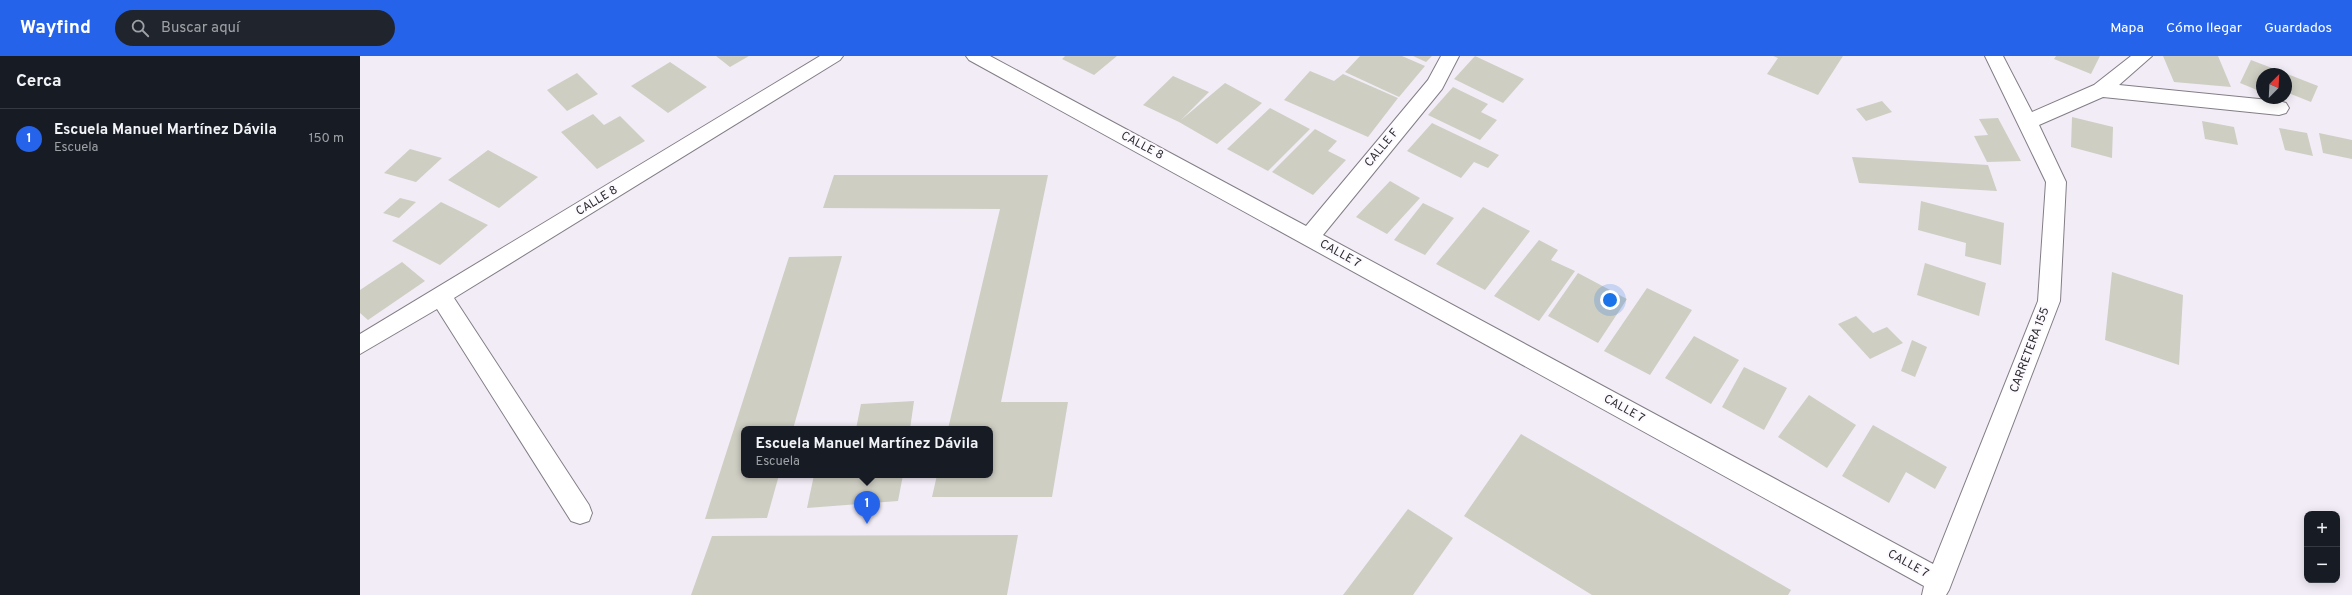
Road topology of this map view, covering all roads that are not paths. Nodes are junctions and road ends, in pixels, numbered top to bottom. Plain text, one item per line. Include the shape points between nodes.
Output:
1 (834, 56) edge
2 (975, 56) edge
3 (1450, 56) edge
4 (1994, 56) edge
5 (2142, 56) edge
6 (2101, 90) junction
7 (2279, 108) dead end
8 (2028, 122) junction
9 (1308, 237) junction
10 (441, 296) junction
11 (360, 345) edge
12 (580, 513) dead end
13 (1936, 588) edge

1 - 10 street, CALLE 8
2 - 9 street, CALLE 8
3 - 9 street, CALLE F via 1435,84
4 - 8 street, CARRETERA 155
5 - 6 street
6 - 7 street
6 - 8 street
8 - 13 street, CARRETERA 155 via 2056,182 2049,301
9 - 13 street, CALLE 7
10 - 11 street, CALLE 8
10 - 12 street

